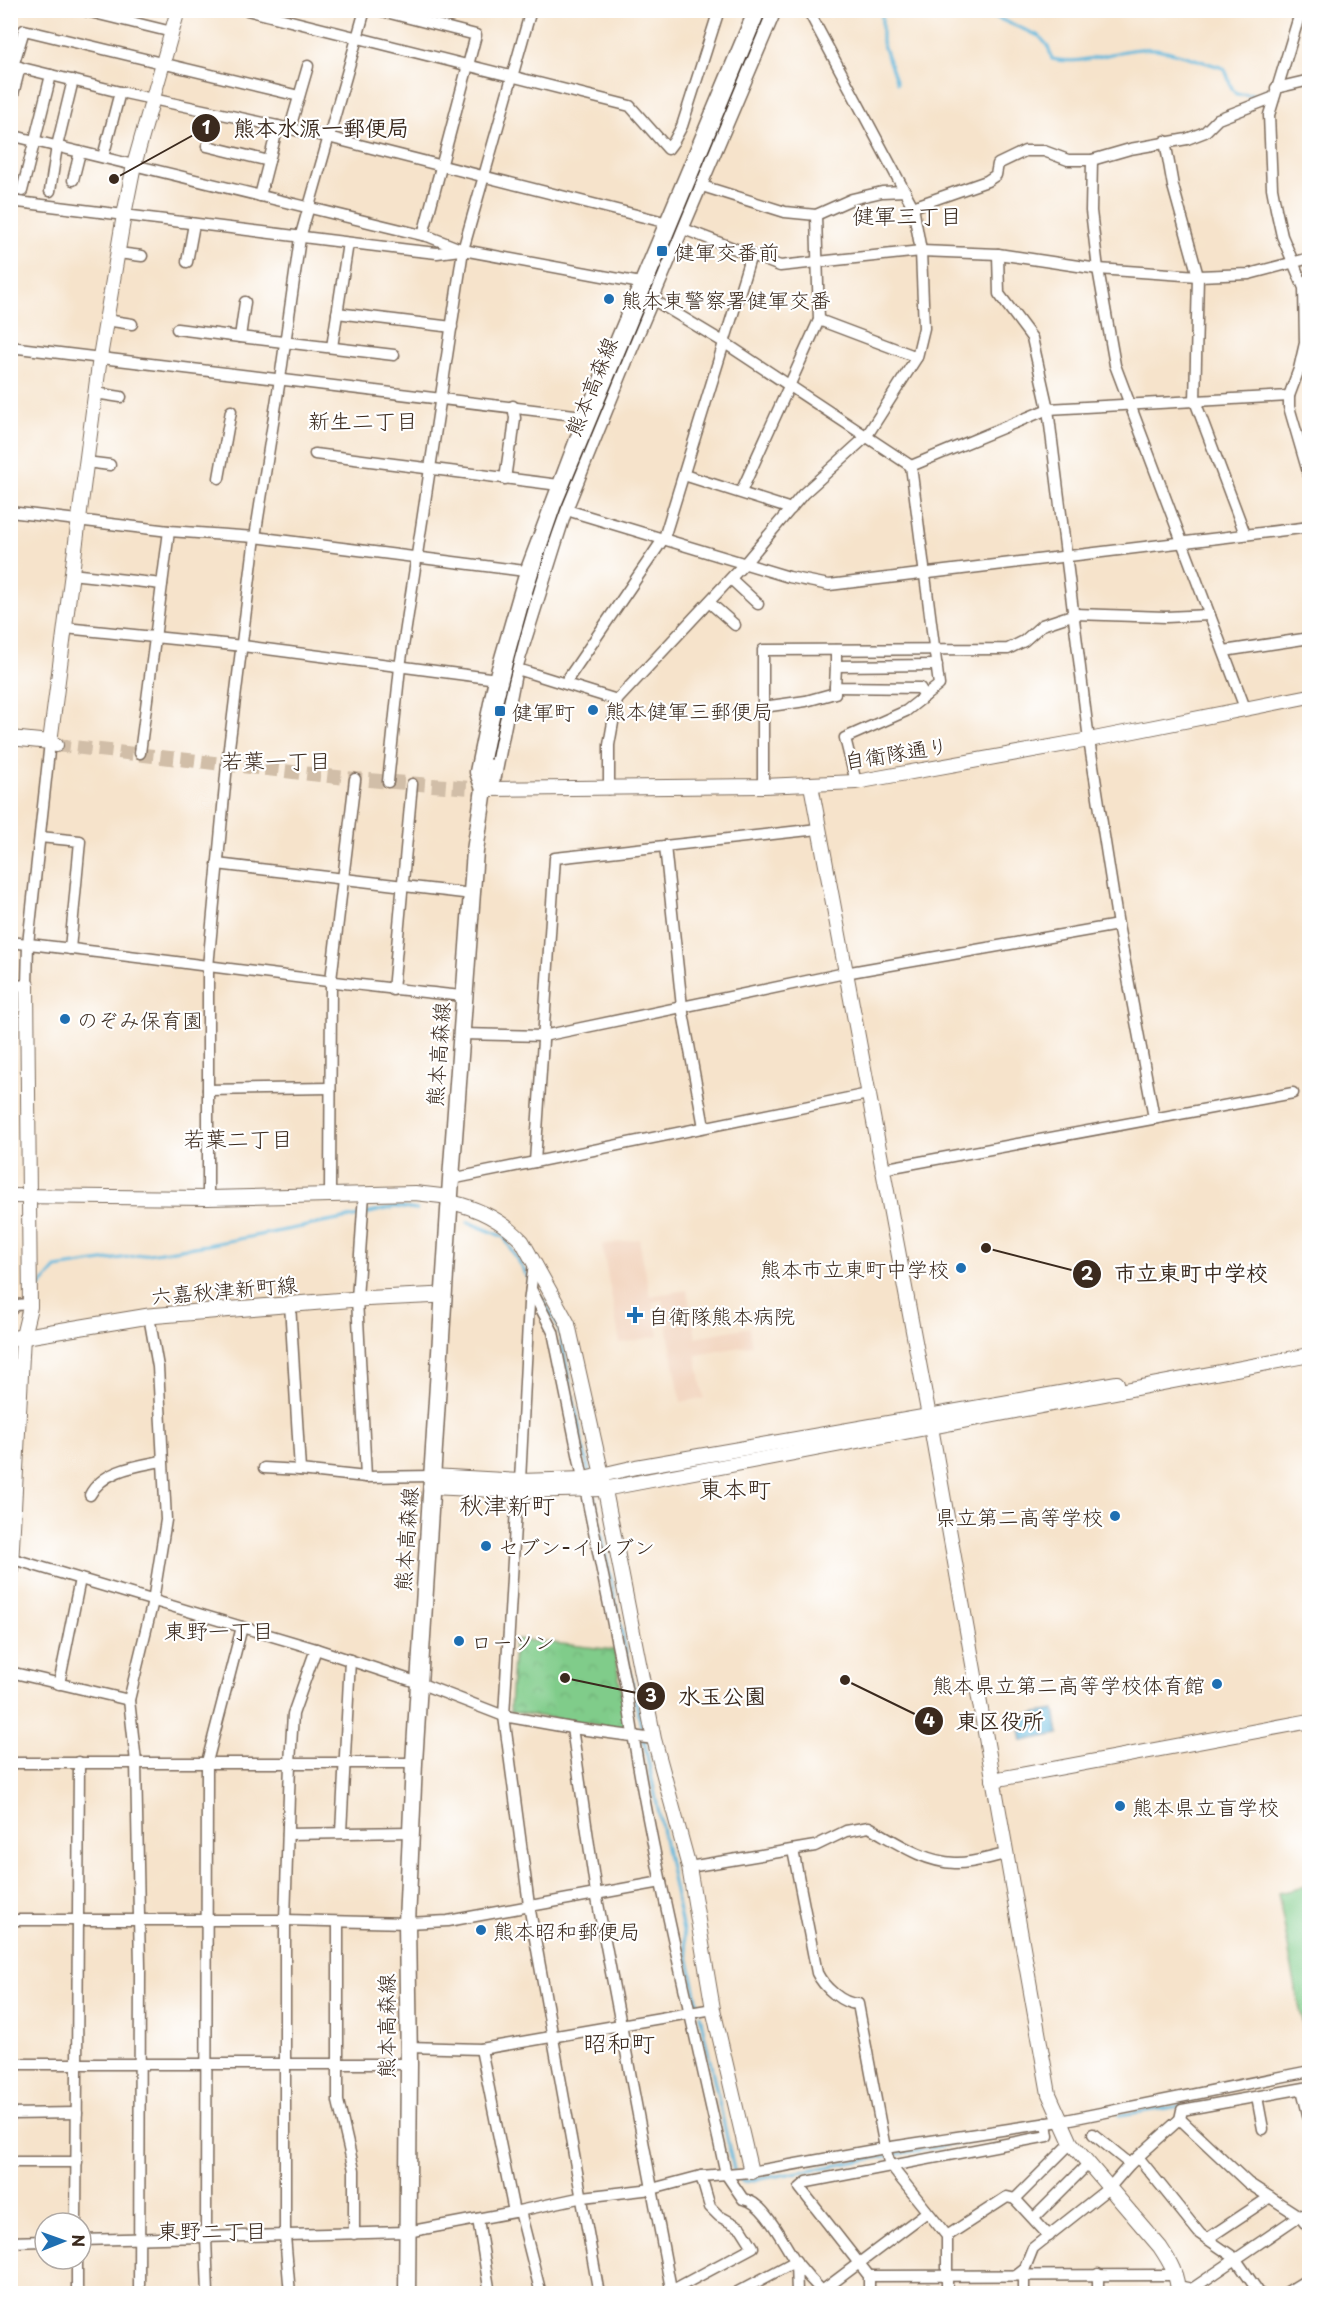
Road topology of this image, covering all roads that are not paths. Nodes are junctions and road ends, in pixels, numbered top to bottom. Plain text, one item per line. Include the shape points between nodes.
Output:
1 (82, 10) edge
2 (178, 10) edge
3 (247, 10) edge
4 (364, 10) edge
5 (378, 10) edge
6 (531, 10) edge
7 (719, 10) edge
8 (757, 10) edge
9 (773, 10) edge
10 (808, 10) edge
11 (405, 14) edge
12 (1303, 14) edge
13 (172, 32) junction
14 (356, 39) junction
15 (163, 64) junction
16 (14, 66) edge
17 (308, 66) dead end
18 (468, 66) junction
19 (51, 75) junction
20 (511, 76) junction
21 (73, 80) junction
22 (1310, 80) edge
23 (120, 92) junction
24 (1274, 93) junction
25 (299, 96) junction
26 (154, 99) junction
27 (10, 106) edge
28 (278, 126) junction
29 (290, 129) junction
30 (10, 135) edge
31 (328, 137) junction
32 (1165, 141) junction
33 (34, 142) junction
34 (57, 146) junction
35 (207, 146) dead end
36 (80, 152) junction
37 (103, 157) junction
38 (1092, 160) junction
39 (269, 161) junction
40 (134, 165) junction
41 (441, 166) junction
42 (484, 177) junction
43 (73, 180) dead end
44 (699, 185) junction
45 (50, 190) dead end
46 (22, 191) dead end
47 (905, 191) junction
48 (260, 196) junction
49 (10, 201) edge
50 (913, 207) junction
51 (308, 209) junction
52 (124, 214) junction
53 (816, 215) junction
54 (194, 224) junction
55 (674, 226) junction
56 (423, 236) junction
57 (300, 238) junction
58 (348, 243) junction
59 (463, 250) junction
60 (921, 251) junction
61 (118, 253) junction
62 (998, 254) junction
63 (751, 255) junction
64 (142, 256) dead end
65 (1310, 258) edge
66 (188, 262) dead end
67 (1293, 262) junction
68 (816, 263) junction
69 (1098, 269) junction
70 (1198, 276) junction
71 (1307, 287) edge
72 (647, 290) junction
73 (245, 302) dead end
74 (336, 313) junction
75 (106, 320) junction
76 (819, 320) junction
77 (132, 324) dead end
78 (452, 327) junction
79 (177, 329) dead end
80 (240, 337) junction
81 (285, 342) junction
82 (725, 343) junction
83 (10, 347) edge
84 (332, 347) junction
85 (394, 355) dead end
86 (100, 357) junction
87 (917, 357) junction
88 (280, 379) junction
89 (790, 386) junction
90 (95, 393) junction
91 (1289, 396) junction
92 (121, 397) dead end
93 (441, 397) junction
94 (1195, 401) junction
95 (1130, 404) junction
96 (513, 406) junction
97 (1048, 409) junction
98 (231, 411) dead end
99 (595, 417) junction
100 (1310, 435) edge
101 (866, 437) junction
102 (1298, 438) junction
103 (315, 454) dead end
104 (86, 462) junction
105 (110, 465) dead end
106 (911, 466) junction
107 (429, 470) junction
108 (684, 475) junction
109 (219, 478) dead end
110 (505, 479) junction
111 (1310, 479) edge
112 (560, 485) junction
113 (741, 492) junction
114 (558, 507) junction
115 (791, 508) junction
116 (10, 512) edge
117 (78, 520) junction
118 (1310, 526) edge
119 (169, 531) junction
120 (1245, 534) junction
121 (255, 537) junction
122 (664, 538) junction
123 (1183, 542) junction
124 (1066, 557) junction
125 (416, 558) junction
126 (746, 562) junction
127 (535, 572) junction
128 (71, 574) junction
129 (925, 574) junction
130 (731, 579) junction
131 (162, 584) junction
132 (709, 602) junction
133 (758, 604) dead end
134 (1075, 614) junction
135 (1210, 615) junction
136 (735, 625) dead end
137 (65, 628) junction
138 (155, 638) junction
139 (1310, 638) edge
140 (243, 646) junction
141 (836, 650) junction
142 (935, 650) junction
143 (1224, 651) junction
144 (937, 665) junction
145 (836, 666) junction
146 (400, 668) junction
147 (514, 668) junction
148 (497, 679) junction
149 (566, 683) junction
150 (835, 687) junction
151 (925, 696) junction
152 (1310, 696) edge
153 (617, 700) junction
154 (763, 707) junction
155 (1245, 708) junction
156 (10, 738) edge
157 (1089, 740) junction
158 (53, 744) junction
159 (140, 753) dead end
160 (355, 779) dead end
161 (387, 782) dead end
162 (856, 782) junction
163 (412, 784) dead end
164 (811, 785) junction
165 (763, 786) junction
166 (484, 789) junction
167 (609, 789) junction
168 (818, 829) junction
169 (40, 837) junction
170 (664, 846) junction
171 (217, 864) junction
172 (342, 878) junction
173 (402, 885) junction
174 (472, 894) junction
175 (1118, 925) junction
176 (10, 942) edge
177 (28, 944) junction
178 (70, 949) junction
179 (208, 967) junction
180 (846, 973) junction
181 (331, 980) junction
182 (27, 985) junction
183 (10, 986) edge
184 (393, 990) junction
185 (464, 996) junction
186 (682, 1007) junction
187 (461, 1034) junction
188 (543, 1036) junction
189 (330, 1088) junction
190 (208, 1090) junction
191 (1293, 1093) dead end
192 (868, 1094) junction
193 (1154, 1118) junction
194 (704, 1127) junction
195 (535, 1162) junction
196 (882, 1170) junction
197 (451, 1179) junction
198 (330, 1194) junction
199 (364, 1194) junction
200 (10, 1196) edge
201 (29, 1197) junction
202 (208, 1197) junction
203 (450, 1199) junction
204 (534, 1268) junction
205 (531, 1289) junction
206 (443, 1295) junction
207 (357, 1299) junction
208 (30, 1304) junction
209 (290, 1304) junction
210 (10, 1311) edge
211 (149, 1316) junction
212 (16, 1337) edge
213 (1310, 1346) edge
214 (1310, 1355) edge
215 (930, 1421) junction
216 (14, 1453) edge
217 (162, 1461) junction
218 (264, 1468) dead end
219 (300, 1470) junction
220 (366, 1477) junction
221 (431, 1482) junction
222 (594, 1483) junction
223 (519, 1486) junction
224 (90, 1495) dead end
225 (11, 1558) edge
226 (80, 1579) junction
227 (10, 1585) edge
228 (153, 1602) junction
229 (242, 1627) junction
230 (316, 1649) junction
231 (350, 1660) junction
232 (10, 1672) edge
233 (419, 1683) junction
234 (59, 1684) junction
235 (129, 1700) junction
236 (504, 1716) junction
237 (1310, 1721) edge
238 (572, 1728) junction
239 (643, 1738) junction
240 (79, 1762) junction
241 (136, 1762) junction
242 (207, 1762) junction
243 (290, 1762) junction
244 (10, 1763) edge
245 (344, 1763) junction
246 (414, 1763) junction
247 (993, 1780) junction
248 (411, 1832) junction
249 (341, 1833) junction
250 (288, 1834) junction
251 (793, 1850) junction
252 (1006, 1854) junction
253 (689, 1868) junction
254 (662, 1882) junction
255 (596, 1893) junction
256 (529, 1905) junction
257 (139, 1919) junction
258 (10, 1920) edge
259 (79, 1920) junction
260 (285, 1920) junction
261 (207, 1921) junction
262 (338, 1922) junction
263 (407, 1923) junction
264 (702, 2011) junction
265 (619, 2025) junction
266 (552, 2037) junction
267 (482, 2049) junction
268 (409, 2056) junction
269 (10, 2064) edge
270 (77, 2064) junction
271 (139, 2064) junction
272 (206, 2064) junction
273 (338, 2064) junction
274 (285, 2065) junction
275 (1310, 2071) edge
276 (1306, 2088) edge
277 (1257, 2097) junction
278 (77, 2113) junction
279 (10, 2114) edge
280 (1180, 2119) junction
281 (1061, 2121) junction
282 (1046, 2123) junction
283 (1310, 2123) edge
284 (1263, 2129) dead end
285 (1093, 2134) dead end
286 (1071, 2143) junction
287 (885, 2148) junction
288 (1134, 2161) junction
289 (10, 2162) edge
290 (77, 2162) junction
291 (1088, 2164) junction
292 (890, 2165) junction
293 (751, 2172) junction
294 (726, 2174) junction
295 (701, 2176) junction
296 (1110, 2187) junction
297 (652, 2189) junction
298 (583, 2196) junction
299 (1270, 2197) junction
300 (1015, 2199) junction
301 (76, 2211) edge
302 (517, 2212) junction
303 (927, 2212) junction
304 (1304, 2215) edge
305 (1034, 2218) junction
306 (478, 2219) junction
307 (1310, 2229) edge
308 (407, 2232) junction
309 (354, 2234) junction
310 (285, 2236) junction
311 (947, 2236) junction
312 (1049, 2236) junction
313 (206, 2237) junction
314 (139, 2239) junction
315 (1207, 2239) junction
316 (93, 2240) edge
317 (33, 2241) edge
318 (10, 2242) edge
319 (1235, 2258) junction
320 (796, 2261) junction
321 (859, 2265) junction
322 (76, 2271) edge
323 (947, 2274) junction
324 (1098, 2274) junction
325 (869, 2276) junction
326 (1020, 2276) junction
327 (1310, 2278) edge
328 (1177, 2285) edge
329 (1194, 2291) edge
330 (671, 2292) edge
331 (77, 2294) edge
332 (139, 2294) edge
333 (208, 2294) edge
334 (290, 2294) edge
335 (407, 2294) edge
336 (489, 2294) edge
337 (541, 2294) edge
338 (599, 2294) edge
339 (734, 2294) edge
340 (797, 2294) edge
341 (869, 2294) edge
342 (947, 2294) edge
343 (1024, 2294) edge
344 (1098, 2294) edge
345 (1260, 2294) edge
346 (1284, 2294) edge

1 - 13 street
2 - 13 street
3 - 14 street
4 - 14 street
5 - 11 street
6 - 20 street
7 - 20 street via 682,126 668,149 630,106
8 - 55 main road, 熊本高森線
9 - 44 main road, 熊本高森線
10 - 47 street
11 - 18 street via 476,35
12 - 24 street
13 - 15 street
14 - 18 street
14 - 31 street
15 - 16 street via 24,30
15 - 25 street
15 - 26 street
16 - 19 street
16 - 27 street
17 - 25 street
18 - 20 street
18 - 41 street
19 - 21 street
19 - 33 street
20 - 42 street
21 - 23 street
21 - 34 street
22 - 24 street
23 - 26 street
23 - 37 street
24 - 32 street via 1218,119 1205,132
24 - 67 street via 1269,115 1272,188 1282,236
25 - 29 street
26 - 28 street
26 - 40 street
28 - 29 street
28 - 39 street
29 - 31 street
30 - 33 street
31 - 41 street
31 - 51 street
32 - 38 street
32 - 70 street
33 - 34 street
33 - 46 street
34 - 36 street
34 - 45 street
35 - 39 street
36 - 37 street
36 - 43 street
37 - 40 street
38 - 50 street via 1068,160 1044,151 1025,151 998,164 996,175 987,182
38 - 69 street via 1091,211
39 - 48 street
40 - 48 street
40 - 52 street
41 - 42 street
41 - 56 street
42 - 55 street
42 - 59 street
44 - 53 street via 785,212
44 - 55 main road, 熊本高森線
47 - 50 street
47 - 53 street via 852,199
48 - 51 street
49 - 52 street
50 - 60 street
51 - 56 street
51 - 57 street
52 - 54 street
52 - 61 street
53 - 68 street
54 - 57 street
54 - 66 street
55 - 63 street
55 - 72 main road, 熊本高森線
56 - 59 street
57 - 58 street
57 - 81 street
58 - 59 street via 437,253
58 - 74 street
59 - 72 street
59 - 78 street
60 - 62 street
60 - 68 street
60 - 87 street via 924,328
61 - 64 street
61 - 75 street
62 - 69 street
62 - 97 street via 999,294 1032,338
63 - 68 street via 780,266
63 - 82 street
65 - 67 street
67 - 70 street via 1250,274
67 - 71 street
68 - 76 street
69 - 70 street
69 - 95 street via 1115,365
70 - 94 street
71 - 91 street via 1305,343
72 - 82 street
72 - 99 main road, 熊本高森線
73 - 80 street
74 - 78 street
74 - 84 street
75 - 77 street
75 - 86 street
76 - 87 street
76 - 89 street
78 - 93 street
79 - 80 street
80 - 81 street
81 - 84 street
81 - 88 street
82 - 89 street
82 - 108 street
83 - 86 street
84 - 85 street
86 - 88 street
86 - 90 street
87 - 101 street
88 - 93 street
88 - 121 street
89 - 101 street
89 - 113 street
90 - 92 street
90 - 104 street
91 - 94 street
91 - 102 street
93 - 96 street
93 - 107 street
94 - 95 street
94 - 120 street
95 - 97 street
95 - 123 street
96 - 99 street
96 - 110 street via 512,443
97 - 106 street
97 - 124 street
98 - 109 street
99 - 112 main road, 熊本高森線
99 - 114 main road, 熊本高森線
100 - 102 street
101 - 106 street
101 - 115 street
102 - 111 street
103 - 107 street
104 - 105 street
104 - 117 street
106 - 129 street
107 - 110 street
107 - 125 street
108 - 113 street
108 - 122 street
110 - 112 street
112 - 114 main road, 熊本高森線
113 - 115 street
114 - 122 street
114 - 127 main road, 熊本高森線
115 - 126 street
116 - 117 street
117 - 119 street
117 - 128 street
118 - 120 street
119 - 121 street
119 - 131 street
120 - 123 street
121 - 125 street
121 - 140 street
122 - 126 street
122 - 149 street
123 - 124 street
123 - 135 street
124 - 129 street
124 - 134 street
125 - 127 street
125 - 146 street
126 - 129 street via 829,585
126 - 130 street
127 - 147 main road, 熊本高森線
127 - 148 main road, 熊本高森線
128 - 131 street
128 - 137 street
129 - 142 street
130 - 132 street
130 - 133 street
131 - 138 street
132 - 136 street
132 - 153 street
134 - 135 street
134 - 142 street via 1042,625 1008,649
134 - 157 street
135 - 143 street
137 - 138 street
137 - 158 street
138 - 140 street
138 - 159 street
139 - 143 street
140 - 146 street
140 - 171 street
141 - 142 street
141 - 145 street
141 - 154 street via 763,650
142 - 144 street
143 - 155 street
144 - 145 street
144 - 151 street via 939,685
145 - 150 street
146 - 148 street
146 - 161 street
147 - 148 street
147 - 149 street
147 - 166 main road, 熊本高森線 via 493,776
148 - 166 main road, 熊本高森線 via 478,772
149 - 153 street
150 - 151 street via 920,688
150 - 154 street via 836,693
151 - 162 street via 906,711 845,738
152 - 155 street, 自衛隊通り
153 - 167 street via 609,745
154 - 165 street
155 - 157 street, 自衛隊通り
156 - 158 street
157 - 162 street, 自衛隊通り
157 - 175 street
158 - 169 street
160 - 172 street
162 - 164 street, 自衛隊通り
163 - 173 street
164 - 165 street, 自衛隊通り
164 - 168 street
165 - 167 street, 自衛隊通り
166 - 167 street, 自衛隊通り
166 - 174 main road, 熊本高森線
168 - 170 street
168 - 180 street
169 - 177 street
169 - 178 street via 80,841
170 - 186 street
170 - 188 street via 555,858
171 - 172 street
171 - 179 street
172 - 173 street
172 - 181 street
173 - 174 street
173 - 184 street
174 - 185 main road, 熊本高森線
175 - 180 street
175 - 193 street
176 - 177 street
177 - 178 street
177 - 182 street
178 - 179 street
179 - 181 street
179 - 190 street
180 - 186 street
180 - 192 street
181 - 184 street
181 - 189 street
182 - 183 street
182 - 201 street
184 - 185 street
185 - 187 main road, 熊本高森線
186 - 188 street
186 - 194 street
187 - 188 street
187 - 197 main road, 熊本高森線
188 - 195 street
189 - 190 street
189 - 198 street
190 - 202 street
191 - 193 street
192 - 194 street
192 - 196 street
193 - 196 street
194 - 195 street
195 - 197 street
196 - 215 street
197 - 203 main road, 熊本高森線
198 - 199 street
198 - 202 street
199 - 203 street via 415,1193
199 - 207 street
200 - 201 street
201 - 202 street
201 - 208 street
203 - 204 street via 506,1224 522,1241
203 - 206 main road, 熊本高森線
204 - 205 street
204 - 222 street via 568,1324
205 - 222 street via 553,1332
205 - 223 street
206 - 207 main road, 六嘉秋津新町線
206 - 221 main road, 熊本高森線
207 - 209 main road, 六嘉秋津新町線
207 - 220 street
208 - 210 street via 16,1305
208 - 212 street
209 - 211 main road, 六嘉秋津新町線
209 - 219 street
211 - 212 main road, 六嘉秋津新町線
211 - 217 street via 158,1367
212 - 216 street
213 - 215 street
214 - 215 street
215 - 222 street
215 - 247 street
216 - 225 street
217 - 224 street via 116,1473 95,1485
217 - 228 street via 166,1520
218 - 219 street
219 - 220 street
220 - 221 street
221 - 223 street
221 - 233 main road, 熊本高森線
222 - 223 street
222 - 239 street
222 - 239 street via 626,1688
223 - 236 street
225 - 226 street
225 - 227 street
226 - 228 street
226 - 234 street
228 - 229 street
228 - 235 street
229 - 230 street
229 - 242 street
230 - 231 street
230 - 243 street via 293,1714
231 - 233 street
231 - 245 street
232 - 234 street
233 - 236 street
233 - 246 main road, 熊本高森線
234 - 235 street
235 - 241 street
236 - 238 street
236 - 256 street
237 - 247 street
238 - 239 street
238 - 255 street
239 - 253 street
239 - 254 street
240 - 241 street
240 - 244 street
240 - 259 street
241 - 242 street
241 - 257 street
242 - 243 street
242 - 261 street
243 - 245 street
243 - 250 street
245 - 246 street
245 - 249 street
246 - 248 main road, 熊本高森線
247 - 252 street
248 - 249 street
248 - 263 main road, 熊本高森線
249 - 250 street
250 - 260 street
251 - 252 street via 869,1827 934,1860 956,1863
251 - 253 street
251 - 287 street via 817,1973 826,1986 849,2004 858,2004
252 - 281 street via 1049,2094
253 - 264 street
254 - 255 street
254 - 264 street
255 - 256 street
255 - 265 street
256 - 263 street via 448,1921
256 - 266 street
257 - 259 street
257 - 261 street
257 - 271 street
258 - 259 street
259 - 270 street
260 - 261 street
260 - 262 street
260 - 274 street
261 - 272 street
262 - 263 street
262 - 273 street
263 - 268 main road, 熊本高森線
264 - 265 street
264 - 293 street
264 - 294 street
265 - 266 street
265 - 297 street
266 - 267 street
266 - 298 street
267 - 268 street
267 - 302 street
268 - 273 street
268 - 308 main road, 熊本高森線
269 - 270 street
270 - 271 street
270 - 278 street
271 - 272 street
271 - 314 street
272 - 274 street
272 - 313 street
273 - 274 street
273 - 309 street via 338,2101 354,2170
274 - 310 street
275 - 281 street
276 - 277 street
276 - 283 street
277 - 280 street via 1182,2110
277 - 284 street
278 - 279 street
278 - 290 street
280 - 288 street
280 - 299 street via 1248,2183
281 - 282 street
281 - 286 street
282 - 287 street
282 - 292 street via 1048,2136
285 - 288 street
286 - 291 street
286 - 300 street
287 - 292 street
287 - 293 street
288 - 296 street
288 - 315 street
289 - 290 street
290 - 301 street
291 - 296 street
291 - 305 street
292 - 303 street
292 - 321 street via 807,2182 800,2188
293 - 294 street
294 - 295 street
294 - 320 street via 743,2199 750,2200 772,2224
295 - 297 street
295 - 330 street via 710,2207 741,2228 753,2247
296 - 312 street
296 - 328 street via 1160,2247
297 - 298 street
297 - 330 street
298 - 302 street
298 - 338 street
299 - 304 street
299 - 315 street
300 - 305 street
300 - 311 street via 1007,2197
302 - 306 street
302 - 337 street
303 - 311 street
303 - 321 street
304 - 307 street
304 - 319 street
305 - 312 street
306 - 308 street
306 - 336 street
308 - 309 street
308 - 335 main road, 熊本高森線
309 - 310 street
310 - 313 street
310 - 334 street
311 - 323 street
312 - 326 street via 1033,2248
313 - 314 street
313 - 333 street
314 - 316 street
314 - 332 street
315 - 319 street
317 - 318 street
319 - 329 street
319 - 345 street
320 - 321 street via 822,2291
320 - 339 street
320 - 340 street
321 - 325 street
322 - 331 street
323 - 325 street
323 - 326 street
323 - 342 street
324 - 326 street
324 - 328 street
324 - 344 street
325 - 341 street
326 - 343 street
327 - 346 street
328 - 329 street

